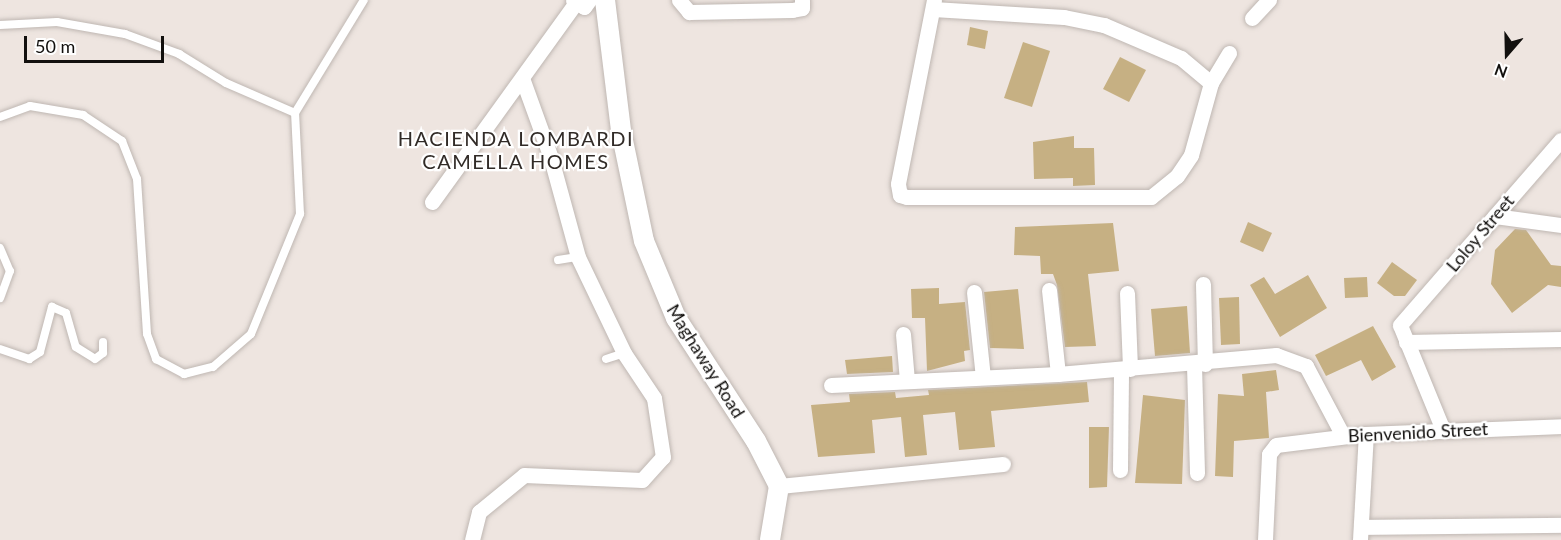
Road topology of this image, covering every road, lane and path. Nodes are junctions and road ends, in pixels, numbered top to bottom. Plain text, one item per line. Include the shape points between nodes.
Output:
1 (364, 0) edge
2 (605, 0) edge
3 (680, 0) edge
4 (802, 0) edge
5 (1269, 0) edge
6 (574, 3) edge
7 (933, 5) edge
8 (1251, 18) dead end
9 (0, 25) edge
10 (1229, 53) dead end
11 (522, 78) junction
12 (1211, 83) junction
13 (295, 113) junction
14 (0, 117) edge
15 (1560, 140) edge
16 (432, 202) dead end
17 (1495, 216) junction
18 (1561, 225) edge
19 (0, 248) edge
20 (578, 257) junction
21 (558, 260) dead end
22 (1203, 284) dead end
23 (1049, 290) dead end
24 (974, 292) dead end
25 (1127, 293) dead end
26 (0, 298) edge
27 (903, 334) dead end
28 (1561, 339) edge
29 (103, 342) dead end
30 (1406, 342) junction
31 (0, 350) edge
32 (624, 353) junction
33 (606, 359) dead end
34 (1199, 365) junction
35 (1126, 370) junction
36 (1058, 374) junction
37 (983, 377) junction
38 (907, 381) junction
39 (831, 385) dead end
40 (1561, 426) edge
41 (1443, 430) junction
42 (1366, 434) junction
43 (1343, 436) junction
44 (1003, 464) dead end
45 (1120, 470) dead end
46 (1197, 473) dead end
47 (779, 486) junction
48 (1561, 525) edge
49 (1361, 534) edge
50 (472, 540) edge
51 (770, 540) edge
52 (1265, 540) edge

1 - 13 lane
2 - 47 street, Maghaway Road via 621,131 644,241 676,318 756,441
3 - 4 street via 689,12 792,10 802,8
5 - 8 street
6 - 11 street
7 - 12 street via 1064,17 1104,25 1181,58
7 - 12 street via 898,184 900,195 1151,197 1177,176 1191,155
9 - 13 lane via 57,22 125,34 179,54 226,83
10 - 12 street
11 - 16 street
11 - 20 street via 551,158
13 - 14 lane via 300,214 251,334 213,367 184,374 156,359 147,334 138,179 122,141 83,115 30,106
15 - 17 street, Loloy Street
17 - 18 street
17 - 30 street, Loloy Street via 1401,325
19 - 26 lane via 10,271
20 - 21 lane
20 - 32 street
22 - 34 street
23 - 36 street
24 - 37 street
25 - 35 street
27 - 38 street
28 - 30 street
29 - 31 lane via 103,353 95,359 76,347 66,313 52,307 40,352 29,360
30 - 41 street
32 - 33 lane
32 - 50 street via 654,398 660,421 663,457 654,470 642,480 524,475 479,512
34 - 35 street
34 - 43 street via 1276,355 1306,366
34 - 46 street
35 - 36 street
35 - 45 street
36 - 37 street
37 - 38 street
38 - 39 street
40 - 41 street, Bienvenido Street
41 - 42 street, Bienvenido Street
42 - 43 street, Bienvenido Street
42 - 49 street
43 - 52 street, Bienvenido Street via 1276,445 1269,454
44 - 47 street
47 - 51 street
48 - 49 street

